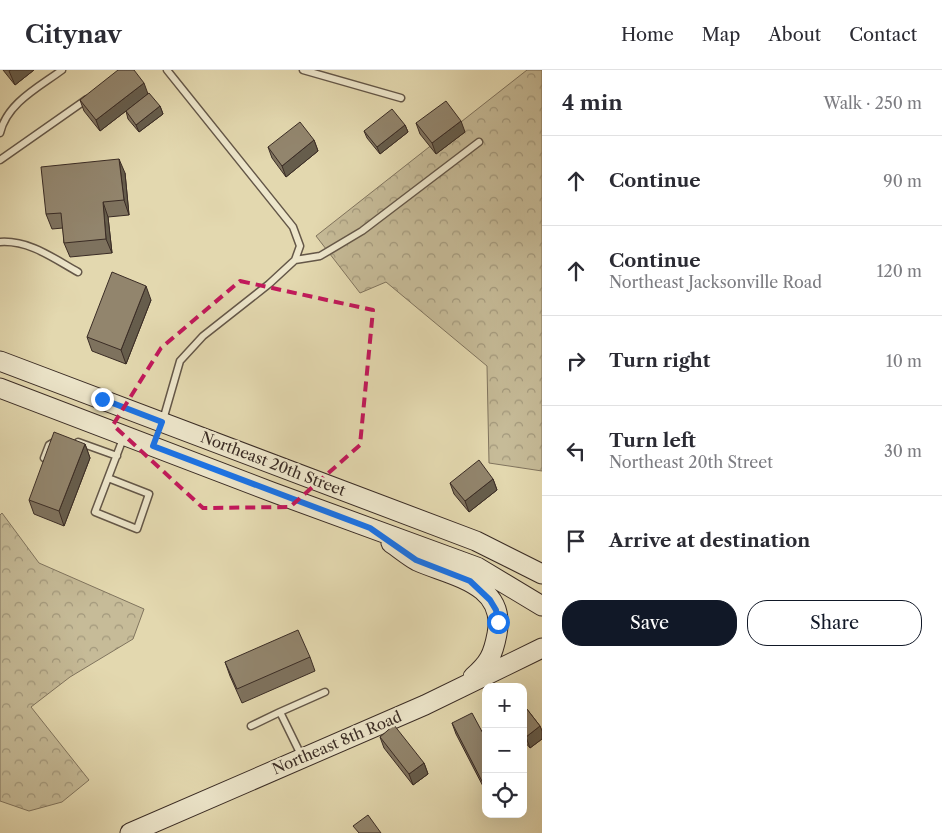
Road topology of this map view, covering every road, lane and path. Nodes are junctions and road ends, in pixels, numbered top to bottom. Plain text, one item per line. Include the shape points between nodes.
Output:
1 (62, 70) edge
2 (167, 70) edge
3 (302, 70) edge
4 (96, 92) edge
5 (401, 98) dead end
6 (0, 133) edge
7 (479, 142) dead end
8 (0, 160) edge
9 (0, 242) edge
10 (295, 260) junction
11 (78, 272) dead end
12 (0, 361) edge
13 (0, 388) edge
14 (162, 422) junction
15 (124, 435) junction
16 (153, 446) junction
17 (117, 456) junction
18 (43, 462) edge
19 (108, 478) junction
20 (370, 528) junction
21 (542, 574) edge
22 (542, 606) edge
23 (542, 648) edge
24 (459, 689) junction
25 (325, 692) dead end
26 (280, 712) junction
27 (251, 726) dead end
28 (302, 758) junction
29 (130, 833) edge

1 - 6 lane via 14,106 2,123
2 - 10 lane via 293,227 300,246
3 - 5 lane
4 - 8 lane
7 - 10 lane via 362,231 320,256
9 - 11 lane via 14,241 38,249
10 - 14 lane via 270,284 203,336 180,361
12 - 14 main road, Northeast 20th Street
13 - 15 main road
14 - 16 main road
14 - 21 main road, Northeast 20th Street via 476,541
15 - 16 main road
15 - 17 lane
16 - 20 main road
17 - 18 lane via 65,439 49,445
17 - 19 lane
19 - 19 lane via 95,512 137,529 149,494
20 - 22 main road via 477,567
20 - 24 main road via 416,560 470,581 496,610 498,622 489,661
23 - 24 main road, Northeast 8th Road
24 - 28 main road, Northeast 8th Road
25 - 26 lane
26 - 27 lane
26 - 28 lane
28 - 29 main road, Northeast 8th Road

